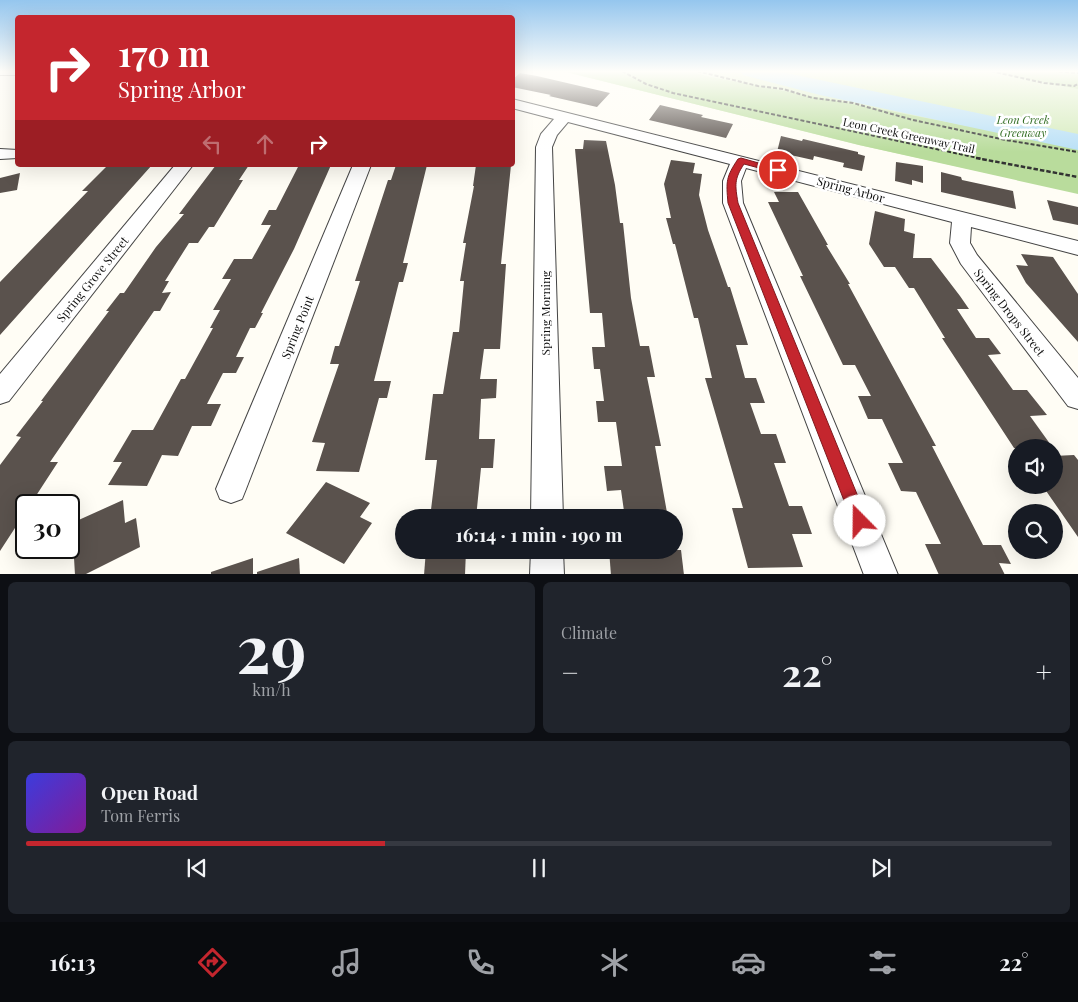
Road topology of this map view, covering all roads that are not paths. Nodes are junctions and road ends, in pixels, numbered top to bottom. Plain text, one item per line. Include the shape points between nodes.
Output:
1 (515, 104) edge
2 (565, 116) junction
3 (741, 161) junction
4 (182, 167) edge
5 (361, 167) edge
6 (962, 218) junction
7 (1078, 248) edge
8 (0, 393) edge
9 (1078, 398) edge
10 (231, 489) dead end
11 (547, 509) edge
12 (547, 559) edge
13 (547, 574) edge
14 (881, 574) edge

1 - 2 street, Spring Arbor
2 - 3 street, Spring Arbor
2 - 11 street, Spring Morning via 549,134 544,147
3 - 6 street, Spring Arbor
3 - 14 street via 730,182 733,203
4 - 8 street, Spring Grove Street
5 - 10 street, Spring Point
6 - 7 street, Spring Arbor
6 - 9 street, Spring Drops Street via 960,243 969,259
12 - 13 street

